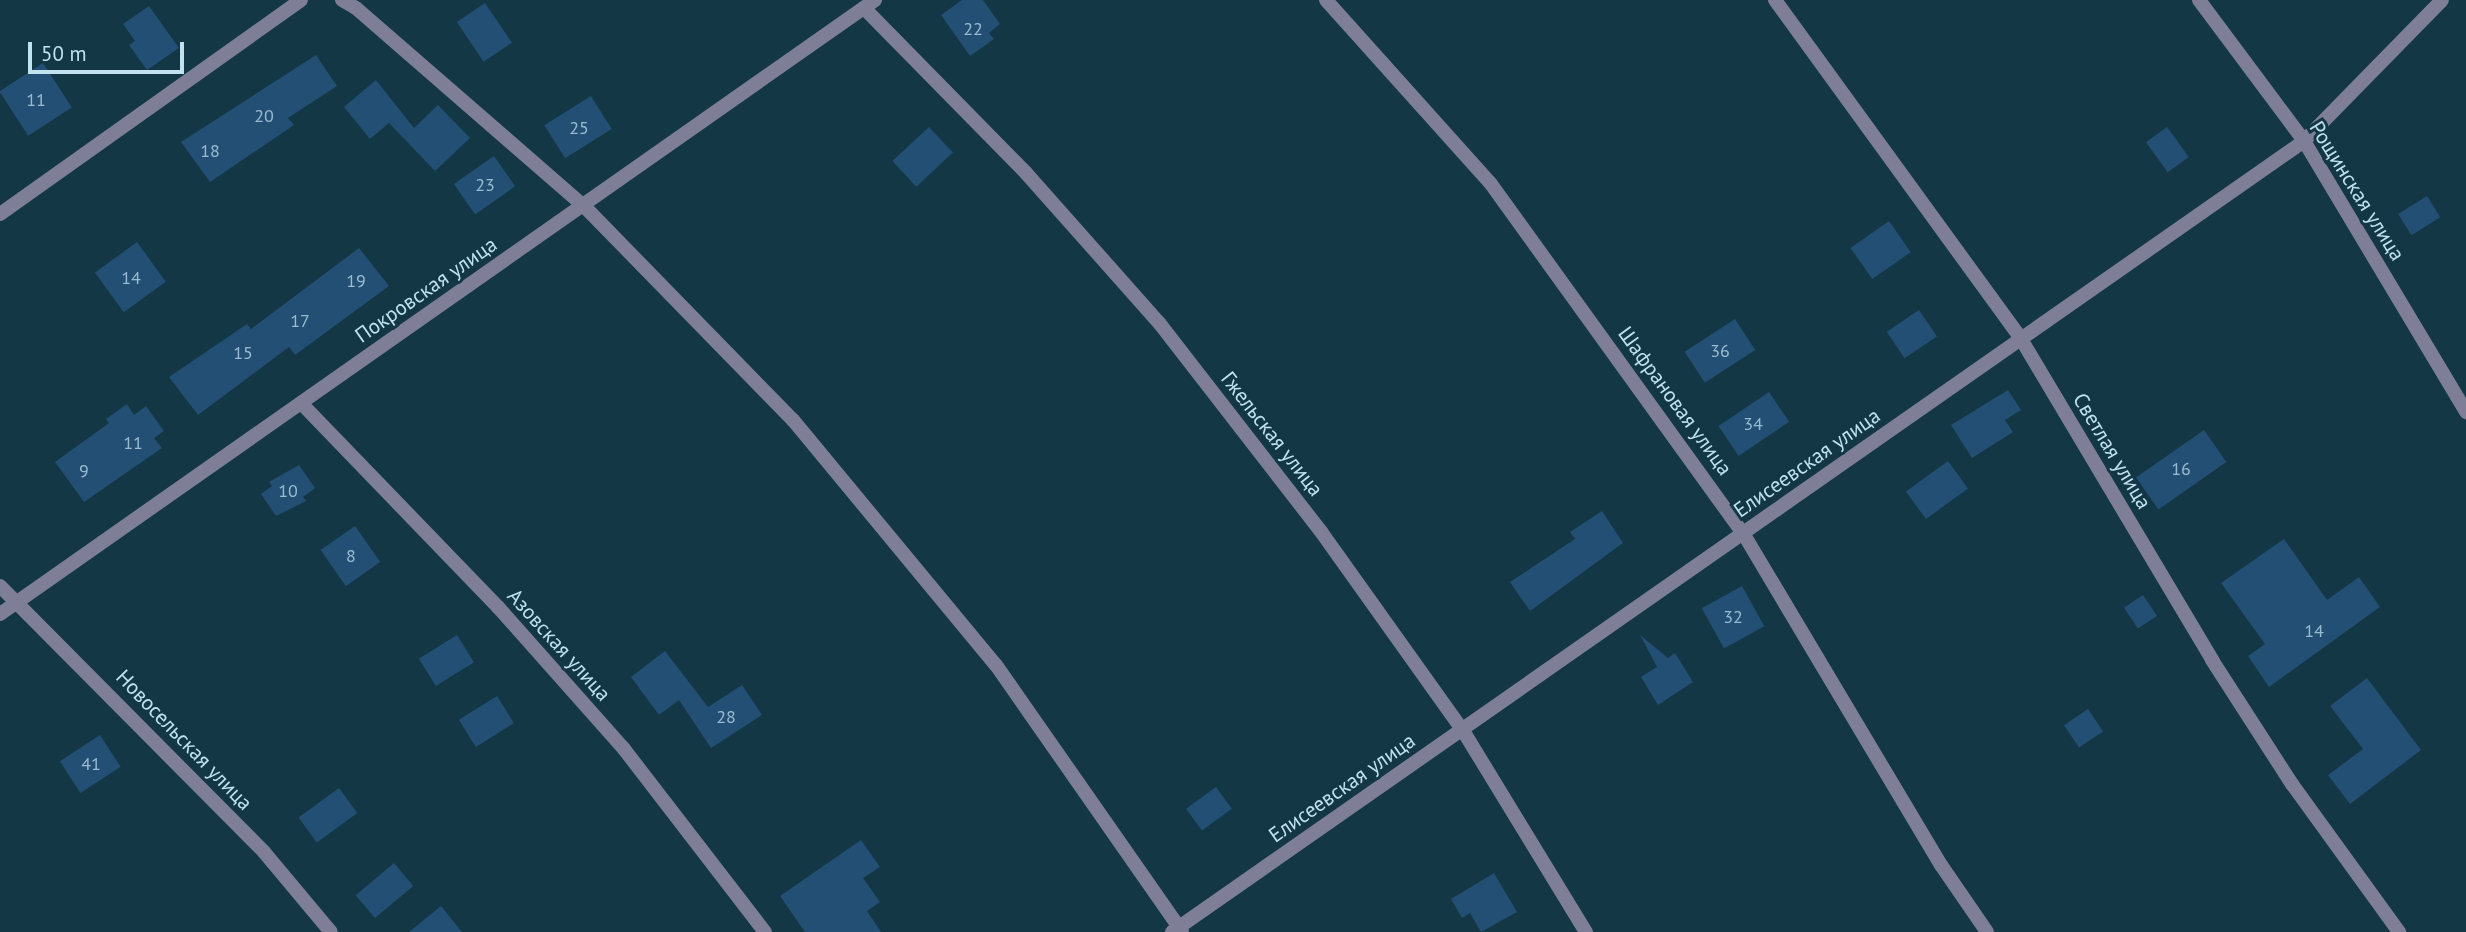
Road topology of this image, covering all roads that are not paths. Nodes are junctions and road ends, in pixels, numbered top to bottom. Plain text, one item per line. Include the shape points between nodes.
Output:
1 (301, 0) edge
2 (342, 0) edge
3 (1326, 0) edge
4 (1775, 0) edge
5 (2199, 0) edge
6 (2442, 0) edge
7 (870, 4) edge
8 (2304, 141) junction
9 (583, 205) junction
10 (0, 214) edge
11 (2021, 339) junction
12 (301, 403) junction
13 (2466, 412) edge
14 (1743, 533) junction
15 (0, 586) edge
16 (18, 601) junction
17 (0, 614) edge
18 (1462, 729) junction
19 (1178, 930) edge
20 (331, 932) edge
21 (765, 932) edge
22 (1586, 932) edge
23 (1987, 932) edge
24 (2399, 932) edge

1 - 10 street
2 - 9 street
3 - 14 street, Шафрановая улица via 1491,184
4 - 11 street, Светлая улица
5 - 8 street, Рощинская улица
6 - 8 street, Елисеевская улица
7 - 9 street, Покровская улица
7 - 18 street, Гжельская улица via 1160,324 1322,533
8 - 11 street, Елисеевская улица
8 - 13 street, Рощинская улица
9 - 12 street, Покровская улица
9 - 19 street via 793,420 988,654 1092,797
11 - 14 street, Елисеевская улица
11 - 24 street, Светлая улица via 2212,660 2292,784
12 - 16 street, Покровская улица
12 - 21 street, Азовская улица via 498,607 615,739
14 - 18 street, Елисеевская улица
14 - 23 street, Шафрановая улица via 1927,842
15 - 16 street, Новосельская улица
16 - 17 street, Покровская улица
16 - 20 street, Новосельская улица via 264,852
18 - 19 street, Елисеевская улица
18 - 22 street, Гжельская улица

